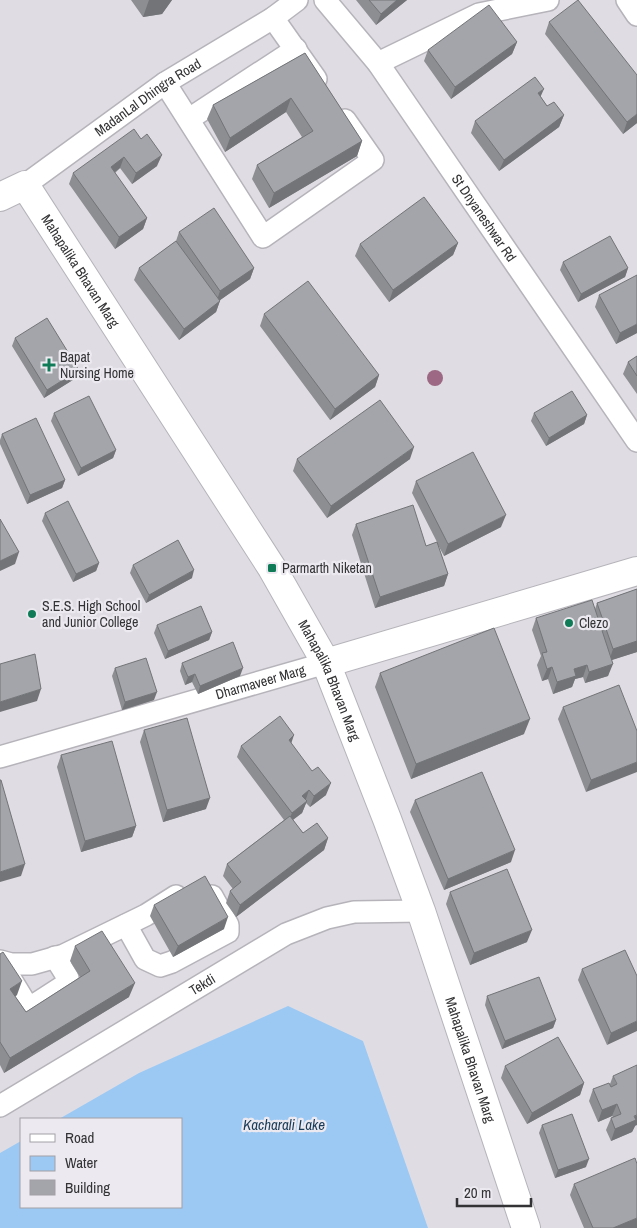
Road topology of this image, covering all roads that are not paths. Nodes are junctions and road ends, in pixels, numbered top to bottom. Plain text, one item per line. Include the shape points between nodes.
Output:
1 (297, 0) edge
2 (325, 0) edge
3 (548, 0) edge
4 (627, 0) edge
5 (637, 15) edge
6 (273, 18) junction
7 (296, 49) junction
8 (378, 63) junction
9 (165, 83) junction
10 (189, 119) junction
11 (25, 185) junction
12 (0, 197) edge
13 (637, 440) edge
14 (637, 571) edge
15 (326, 663) junction
16 (0, 757) edge
17 (421, 911) junction
18 (126, 924) junction
19 (55, 957) junction
20 (0, 961) edge
21 (0, 1106) edge
22 (526, 1228) edge

1 - 6 street, MadanLal Dhingra Road
2 - 8 street, St Dnyaneshwar Rd
3 - 8 street via 479,14
4 - 5 street
6 - 7 street
6 - 9 street, MadanLal Dhingra Road
7 - 10 street
7 - 10 street via 373,160 263,237
8 - 13 street, St Dnyaneshwar Rd
9 - 10 street
9 - 11 street, MadanLal Dhingra Road
11 - 12 street, MadanLal Dhingra Road
11 - 15 street, Mahapalika Bhavan Marg via 272,568
14 - 15 street, Dharmaveer Marg
15 - 16 street, Dharmaveer Marg
15 - 17 street, Mahapalika Bhavan Marg
17 - 21 street, Tekdi via 354,912 327,918 286,934
17 - 22 street, Mahapalika Bhavan Marg
18 - 18 street via 195,884 206,884 228,925 228,932 160,966 145,959
18 - 19 street
19 - 20 street via 32,964
19 - 20 street via 68,983 34,1005 26,1004

